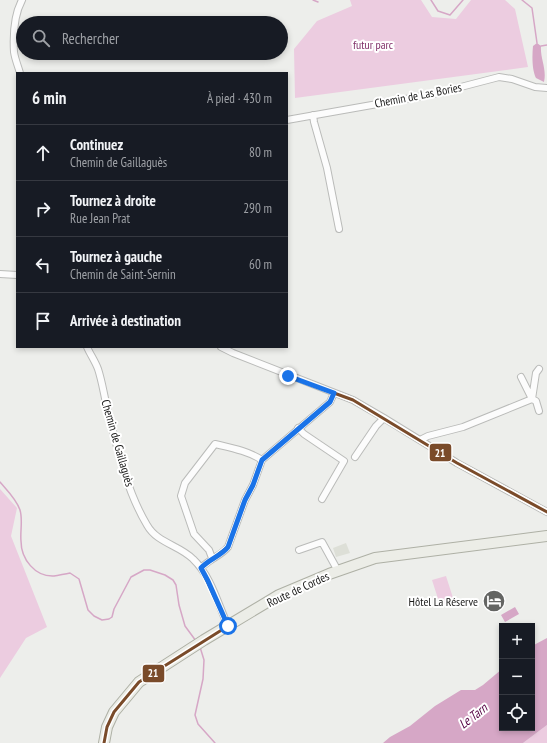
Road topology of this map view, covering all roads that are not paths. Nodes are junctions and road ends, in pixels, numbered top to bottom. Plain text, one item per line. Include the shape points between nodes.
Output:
1 (22, 0) edge
2 (17, 16) edge
3 (16, 21) edge
4 (16, 59) edge
5 (16, 60) edge
6 (20, 72) edge
7 (547, 88) edge
8 (314, 115) junction
9 (288, 120) edge
10 (339, 229) dead end
11 (0, 274) edge
12 (16, 276) edge
13 (88, 348) edge
14 (223, 348) edge
15 (539, 369) dead end
16 (522, 377) dead end
17 (334, 393) junction
18 (532, 399) junction
19 (539, 411) dead end
20 (384, 418) junction
21 (298, 428) junction
22 (420, 440) junction
23 (355, 457) dead end
24 (262, 460) junction
25 (322, 499) dead end
26 (547, 512) edge
27 (547, 536) edge
28 (299, 550) dead end
29 (212, 558) junction
30 (201, 568) junction
31 (338, 571) junction
32 (228, 626) junction
33 (104, 743) edge

1 - 2 street
3 - 4 street via 14,52
5 - 6 street
7 - 8 street, Chemin de Las Bories via 499,77 434,94
8 - 9 street, Chemin de Las Bories
8 - 10 street
11 - 12 street
13 - 30 street, Chemin de Gaillaguès via 98,369 124,471 147,527 158,539 179,549
14 - 17 street
15 - 18 street via 536,373
16 - 18 street
17 - 20 street via 353,400
17 - 21 street via 330,402
18 - 19 street via 536,401
18 - 22 street via 494,416
20 - 22 street
20 - 23 street
21 - 24 street
21 - 25 street via 344,461
22 - 26 street
24 - 29 street via 228,547
24 - 29 street via 253,454 215,444 184,483 181,496 194,534
27 - 31 main road, Route de Cordes via 375,558
28 - 31 street via 322,542
29 - 30 street
30 - 32 street, Chemin de Gaillaguès
31 - 32 main road, Route de Cordes via 279,596
32 - 33 main road, Route de Cordes via 139,682 114,712 107,727

